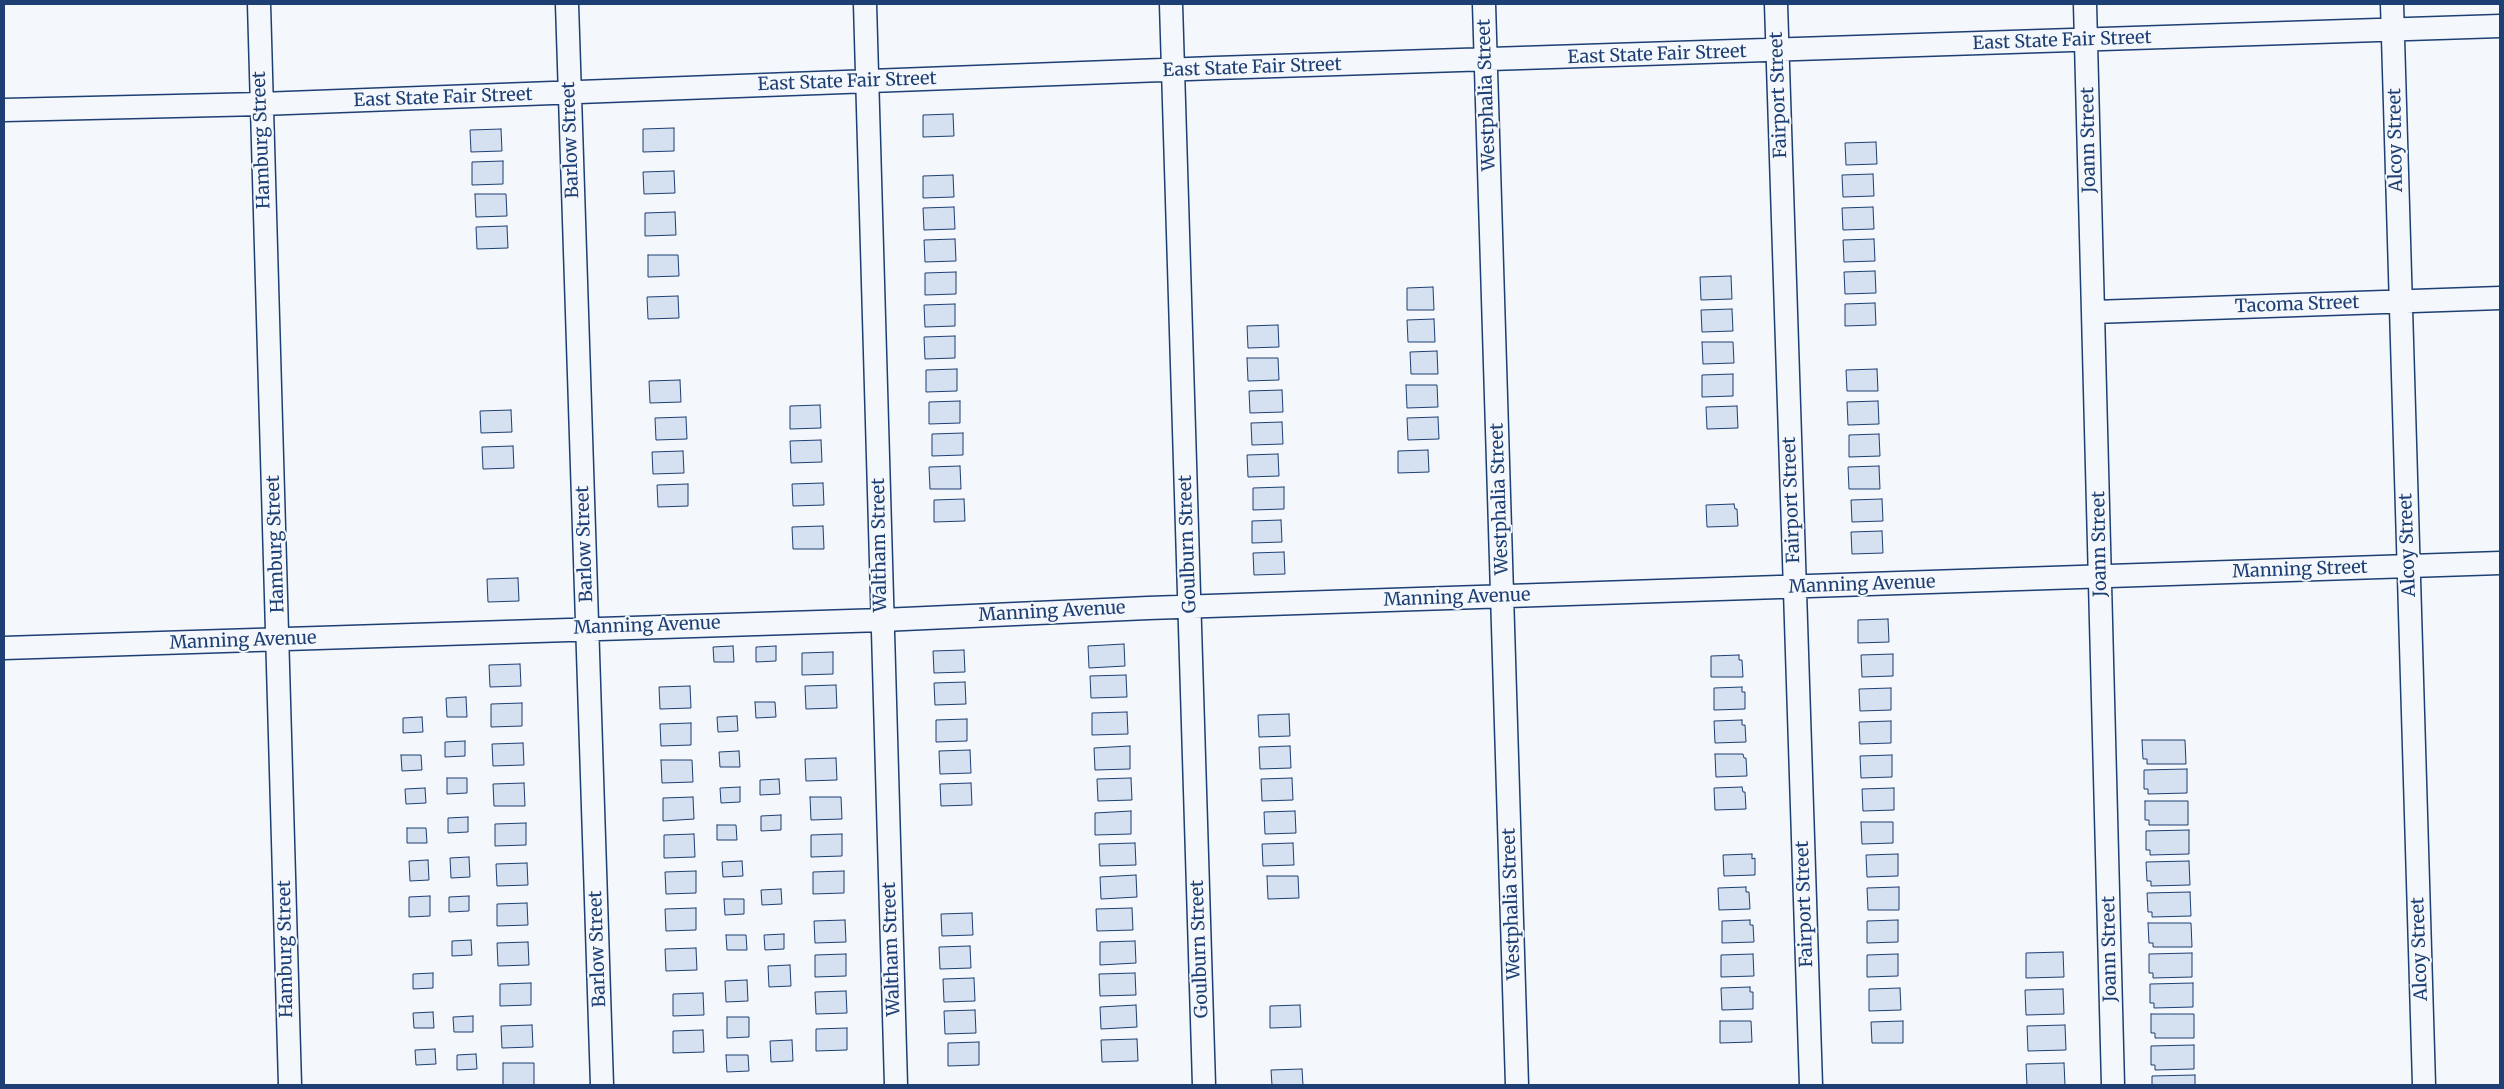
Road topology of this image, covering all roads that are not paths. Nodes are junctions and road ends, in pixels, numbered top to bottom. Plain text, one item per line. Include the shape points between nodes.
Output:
1 (259, 4) edge
2 (567, 4) edge
3 (865, 4) edge
4 (1171, 4) edge
5 (1484, 4) edge
6 (1776, 4) edge
7 (2085, 4) edge
8 (2392, 4) edge
9 (2500, 26) edge
10 (2393, 30) junction
11 (2086, 41) junction
12 (1778, 51) junction
13 (1486, 60) junction
14 (1174, 70) junction
15 (868, 81) junction
16 (569, 93) junction
17 (261, 104) junction
18 (4, 110) edge
19 (2500, 298) edge
20 (2400, 301) junction
21 (2094, 312) junction
22 (2500, 563) edge
23 (2408, 566) junction
24 (2100, 577) junction
25 (1794, 588) junction
26 (1503, 596) junction
27 (1190, 607) junction
28 (882, 620) junction
29 (588, 628) junction
30 (279, 640) junction
31 (4, 648) edge
32 (290, 1085) edge
33 (602, 1085) edge
34 (896, 1085) edge
35 (1204, 1085) edge
36 (1517, 1085) edge
37 (1811, 1085) edge
38 (2113, 1085) edge
39 (2424, 1085) edge

1 - 17 street, Hamburg Street
2 - 16 street, Barlow Street
3 - 15 street, Waltham Street
4 - 14 street, Goulburn Street
5 - 13 street, Westphalia Street
6 - 12 street, Fairport Street
7 - 11 street, Joann Street
8 - 10 street, Alcoy Street
9 - 10 street, East State Fair Street
10 - 11 street, East State Fair Street
10 - 20 street, Alcoy Street
11 - 12 street, East State Fair Street
11 - 21 street, Joann Street
12 - 13 street, East State Fair Street
12 - 25 street, Fairport Street
13 - 14 street, East State Fair Street
13 - 26 street, Westphalia Street
14 - 15 street, East State Fair Street
14 - 27 street, Goulburn Street
15 - 16 street, East State Fair Street
15 - 28 street, Waltham Street
16 - 17 street, East State Fair Street
16 - 29 street, Barlow Street
17 - 18 street, East State Fair Street
17 - 30 street, Hamburg Street
19 - 20 street, Tacoma Street
20 - 21 street, Tacoma Street
20 - 23 street, Alcoy Street
21 - 24 street, Joann Street
22 - 23 street, Manning Street
23 - 24 street, Manning Street
23 - 39 street, Alcoy Street
24 - 25 street, Manning Avenue
24 - 38 street, Joann Street
25 - 26 street, Manning Avenue
25 - 37 street, Fairport Street
26 - 27 street, Manning Avenue
26 - 36 street, Westphalia Street
27 - 28 street, Manning Avenue
27 - 35 street, Goulburn Street
28 - 29 street, Manning Avenue
28 - 34 street, Waltham Street
29 - 30 street, Manning Avenue
29 - 33 street, Barlow Street
30 - 31 street, Manning Avenue
30 - 32 street, Hamburg Street

